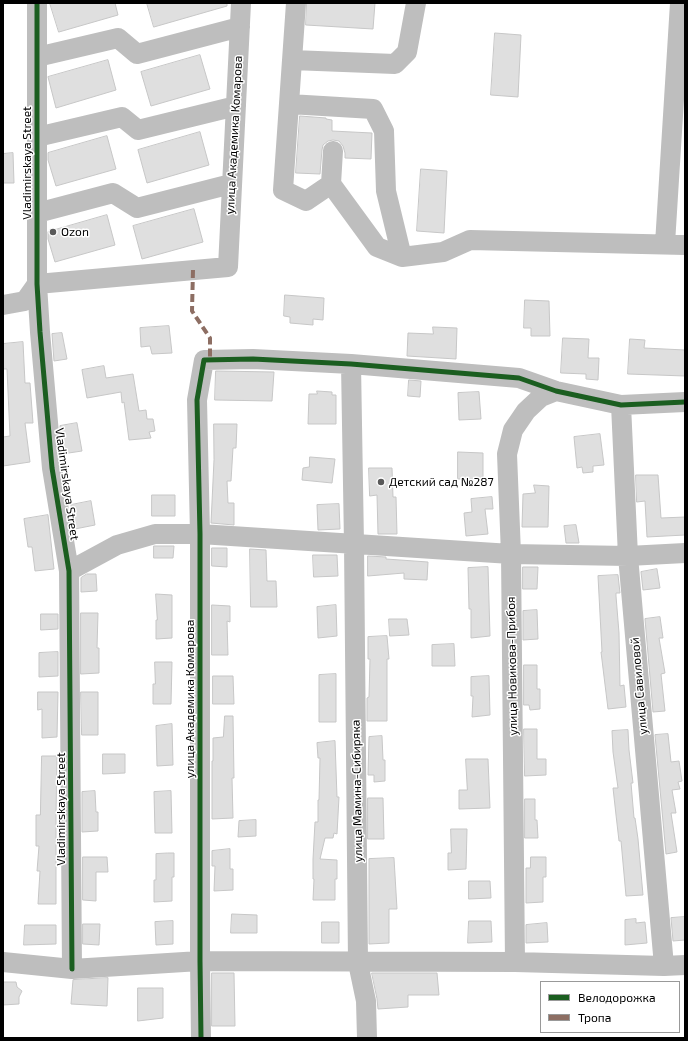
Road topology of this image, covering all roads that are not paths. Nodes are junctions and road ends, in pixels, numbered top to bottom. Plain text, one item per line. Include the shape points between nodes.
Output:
1 (37, 3) edge
2 (241, 3) edge
3 (296, 3) edge
4 (416, 3) edge
5 (680, 3) edge
6 (240, 27) junction
7 (37, 57) junction
8 (292, 60) junction
9 (289, 104) junction
10 (236, 106) junction
11 (37, 137) junction
12 (333, 151) dead end
13 (231, 184) junction
14 (331, 184) junction
15 (37, 212) junction
16 (665, 244) junction
17 (685, 245) edge
18 (402, 257) junction
19 (37, 284) junction
20 (3, 305) edge
21 (351, 364) junction
22 (556, 391) junction
23 (685, 402) edge
24 (621, 405) junction
25 (200, 534) junction
26 (354, 544) junction
27 (685, 553) edge
28 (511, 554) junction
29 (628, 556) junction
30 (69, 571) junction
31 (200, 961) junction
32 (3, 962) edge
33 (358, 962) junction
34 (515, 962) junction
35 (685, 965) edge
36 (664, 966) junction
37 (72, 969) junction
38 (201, 1038) edge
39 (367, 1038) edge

1 - 7 street, Vladimirskaya Street
2 - 6 street, улица Академика Комарова
3 - 8 street
4 - 8 street via 407,52 395,64
5 - 16 street
6 - 7 street via 137,54 118,38
6 - 10 street, улица Академика Комарова
7 - 11 street, Vladimirskaya Street
8 - 9 street
9 - 14 street via 284,190 306,201
9 - 18 street via 373,109 384,131 386,191
10 - 11 street via 138,130 122,116
10 - 13 street, улица Академика Комарова
11 - 15 street, Vladimirskaya Street
12 - 14 street
13 - 15 street via 137,208 113,193
13 - 19 street, улица Академика Комарова via 228,267
14 - 18 street via 377,247
15 - 19 street, Vladimirskaya Street
16 - 17 street
16 - 18 street via 470,240 443,252
19 - 20 street via 25,301
19 - 30 street, Vladimirskaya Street via 52,468
21 - 22 street via 519,378
21 - 25 street, улица Академика Комарова via 253,359 204,360 197,400
21 - 26 street, улица Мамина-Сибиряка
22 - 24 street
22 - 28 street, улица Новикова-Прибоя via 541,397 531,406 513,430 507,454
23 - 24 street
24 - 29 street, улица Савиловой
25 - 26 street
25 - 30 street via 147,536 117,545
25 - 31 street, улица Академика Комарова
26 - 28 street
26 - 33 street, улица Мамина-Сибиряка
27 - 29 street
28 - 29 street
28 - 34 street, улица Новикова-Прибоя
29 - 36 street, улица Савиловой
30 - 37 street, Vladimirskaya Street
31 - 33 street
31 - 37 street
31 - 38 street, улица Академика Комарова
32 - 37 street
33 - 34 street
33 - 39 street, улица Мамина-Сибиряка via 366,1001
34 - 36 street
35 - 36 street

